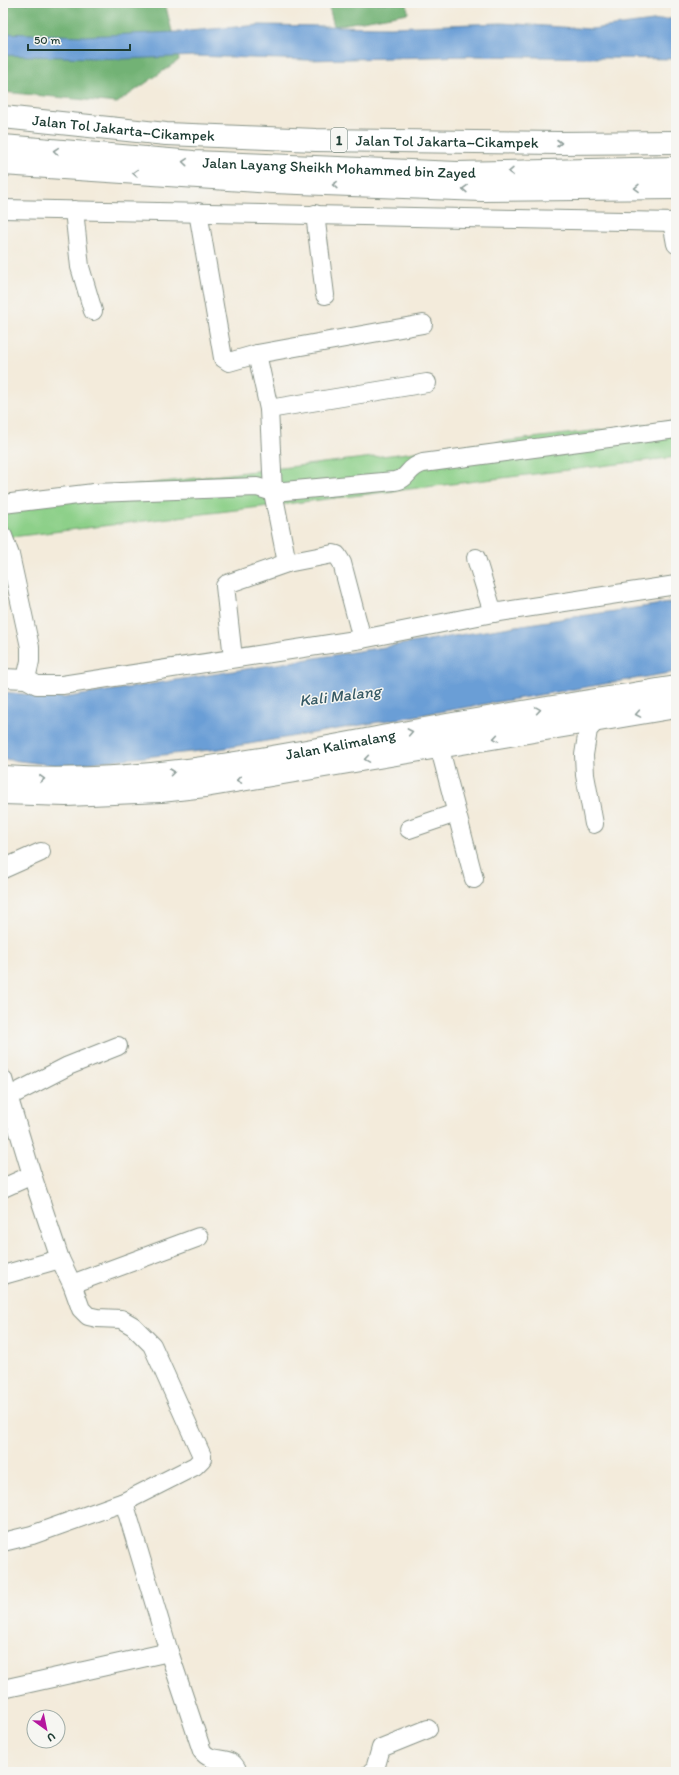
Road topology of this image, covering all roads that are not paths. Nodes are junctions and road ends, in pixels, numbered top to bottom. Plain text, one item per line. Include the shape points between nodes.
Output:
1 (3, 117) edge
2 (3, 131) edge
3 (676, 142) edge
4 (3, 146) edge
5 (676, 156) edge
6 (3, 164) edge
7 (676, 168) edge
8 (676, 188) edge
9 (3, 209) edge
10 (74, 210) junction
11 (198, 212) junction
12 (315, 214) junction
13 (674, 222) edge
14 (676, 244) edge
15 (325, 295) dead end
16 (93, 311) dead end
17 (423, 324) dead end
18 (257, 354) junction
19 (427, 383) dead end
20 (269, 409) junction
21 (676, 428) edge
22 (273, 492) junction
23 (3, 504) edge
24 (3, 536) edge
25 (476, 558) dead end
26 (287, 562) junction
27 (676, 585) edge
28 (493, 613) junction
29 (362, 639) junction
30 (233, 658) junction
31 (3, 678) edge
32 (26, 679) junction
33 (676, 687) edge
34 (676, 707) edge
35 (595, 711) junction
36 (437, 737) junction
37 (3, 777) edge
38 (3, 793) edge
39 (456, 813) junction
40 (594, 824) dead end
41 (409, 829) dead end
42 (40, 852) dead end
43 (3, 869) edge
44 (474, 879) dead end
45 (118, 1046) dead end
46 (3, 1079) edge
47 (8, 1097) junction
48 (32, 1175) junction
49 (3, 1188) edge
50 (199, 1237) dead end
51 (60, 1259) junction
52 (3, 1275) edge
53 (72, 1284) junction
54 (124, 1502) junction
55 (3, 1542) edge
56 (169, 1652) junction
57 (3, 1689) edge
58 (428, 1729) dead end
59 (238, 1772) edge
60 (371, 1772) edge

1 -> 3 main road, Jalan Tol Jakarta–Cikampek / 1 via 166,134 316,140
2 - 5 main road, Jalan Layang Sheikh Mohammed bin Zayed / 1 via 193,147 447,158
7 -> 4 main road, Jalan Layang Sheikh Mohammed bin Zayed / 1 via 457,173 193,162
8 -> 6 main road via 482,190 280,183
9 - 10 street
10 - 11 street
10 - 16 street via 80,267
11 - 12 street
11 - 18 street via 224,358 229,362
12 - 13 street
12 - 15 street
13 - 14 street
17 - 18 street
18 - 20 street
19 - 20 street
20 - 22 street
21 - 22 street via 423,463 414,466 399,481
22 - 23 street via 257,487 94,493
22 - 26 street
24 - 32 street via 10,555 30,648
25 - 28 street
26 - 29 street via 337,555 342,563
26 - 30 street via 225,586
27 - 28 street
28 - 29 street
29 - 30 street
30 - 32 street via 51,686 37,685
31 - 32 street
33 - 35 main road, Jalan Kalimalang
34 -> 35 main road, Jalan Kalimalang
35 - 36 main road, Jalan Kalimalang
35 - 40 street via 588,730 584,755
37 -> 36 main road, Jalan Kalimalang via 36,779 157,774
36 -> 38 main road, Jalan Kalimalang via 205,786 66,796
36 - 39 street
39 - 41 street
39 - 44 street
42 - 43 street
45 - 47 street via 68,1066
46 - 47 street
47 - 48 street
48 - 49 street
48 - 51 street
50 - 53 street
51 - 52 street
51 - 53 street
53 - 54 street via 81,1309 88,1316 121,1319 133,1326 152,1345 202,1456 199,1463
54 - 55 street via 32,1535
54 - 56 street
56 - 57 street
56 - 59 street via 202,1751 211,1759 233,1763
58 - 60 street via 381,1748 375,1769

